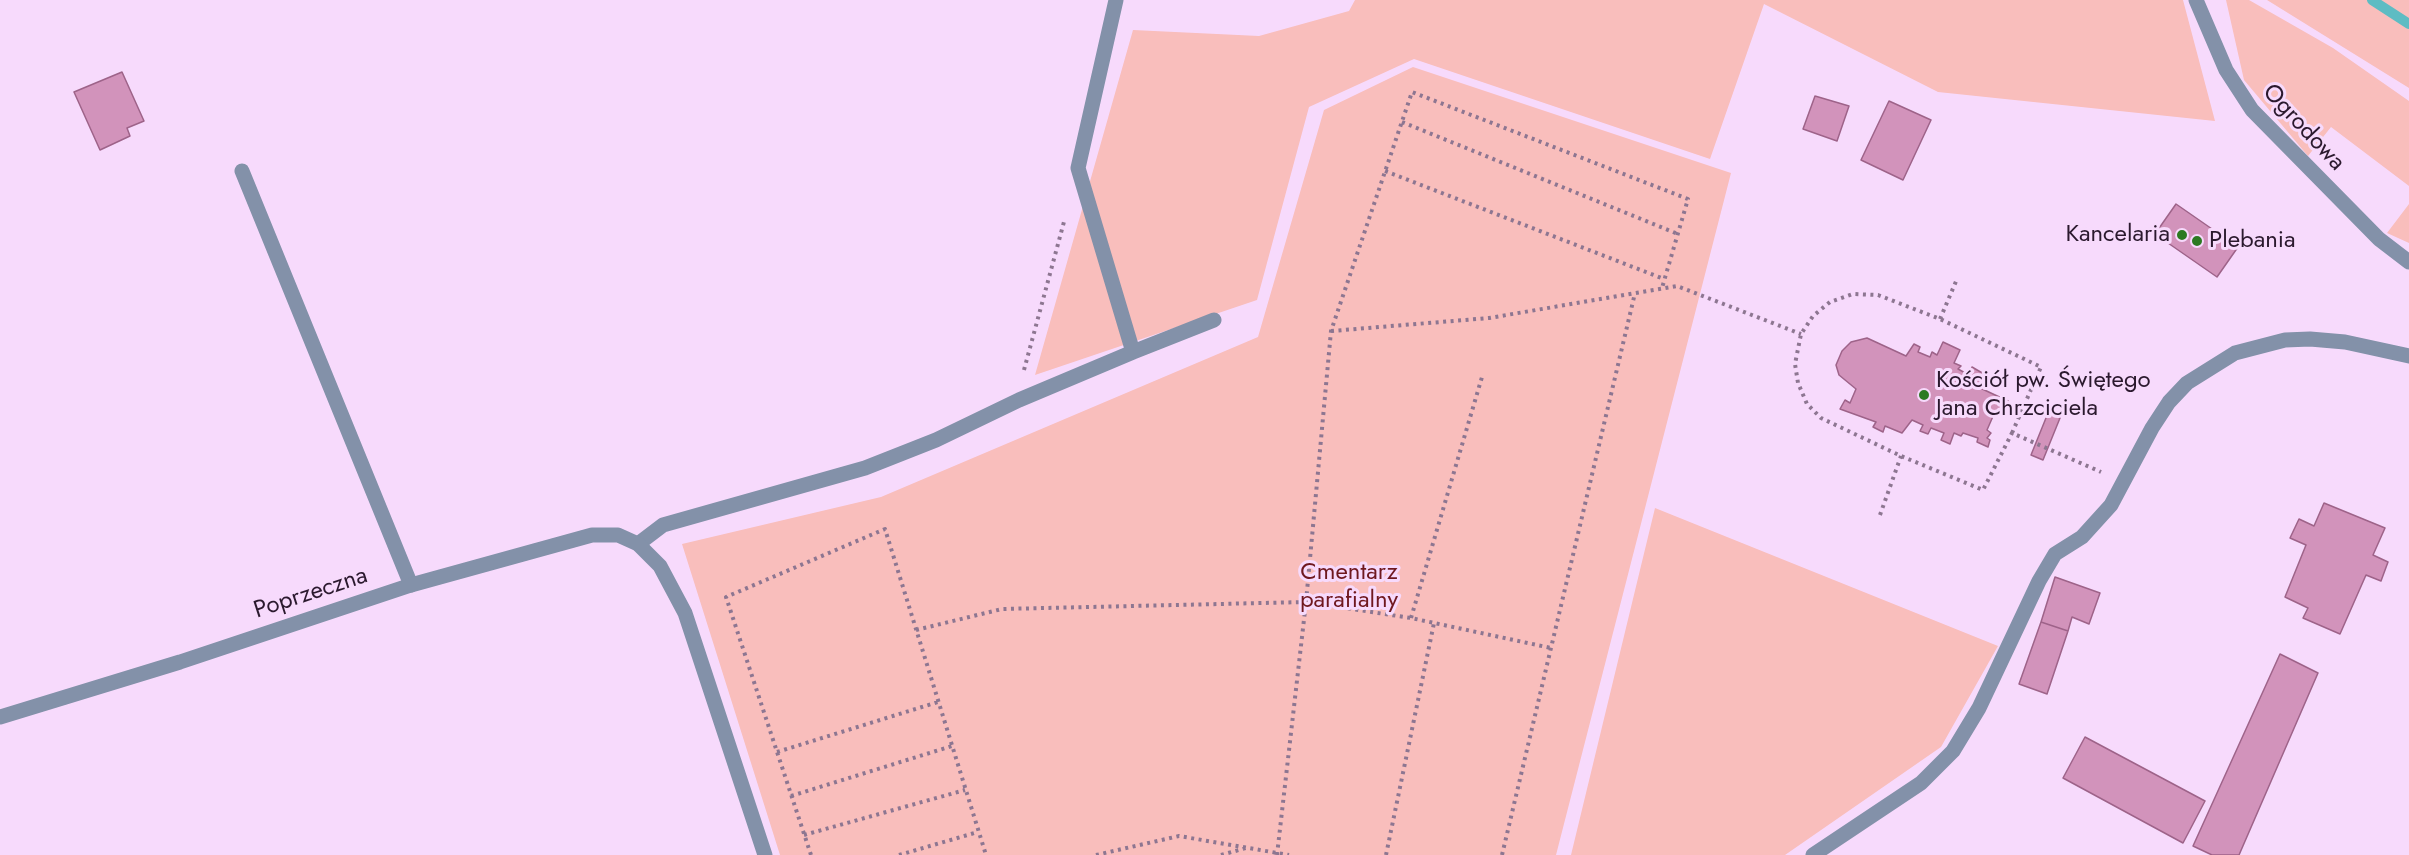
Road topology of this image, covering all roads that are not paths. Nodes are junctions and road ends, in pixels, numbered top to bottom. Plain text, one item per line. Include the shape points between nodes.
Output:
1 (1116, 0) edge
2 (2196, 0) edge
3 (242, 171) dead end
4 (2409, 262) edge
5 (1214, 320) dead end
6 (1133, 352) junction
7 (2409, 356) edge
8 (638, 544) junction
9 (411, 585) junction
10 (0, 717) edge
11 (765, 855) edge
12 (1813, 855) edge

1 - 6 street via 1078,168
2 - 4 street, Ogrodowa via 2226,70 2252,110 2372,231
3 - 9 street
5 - 6 street
6 - 8 street via 865,468 663,525
7 - 12 street via 2355,344 2285,340 2235,353 2187,383 2169,402 2096,523 2055,554 1979,708 1953,751 1921,783
8 - 9 street, Poprzeczna via 618,536 592,535
8 - 11 street via 660,566 684,613
9 - 10 street, Poprzeczna

